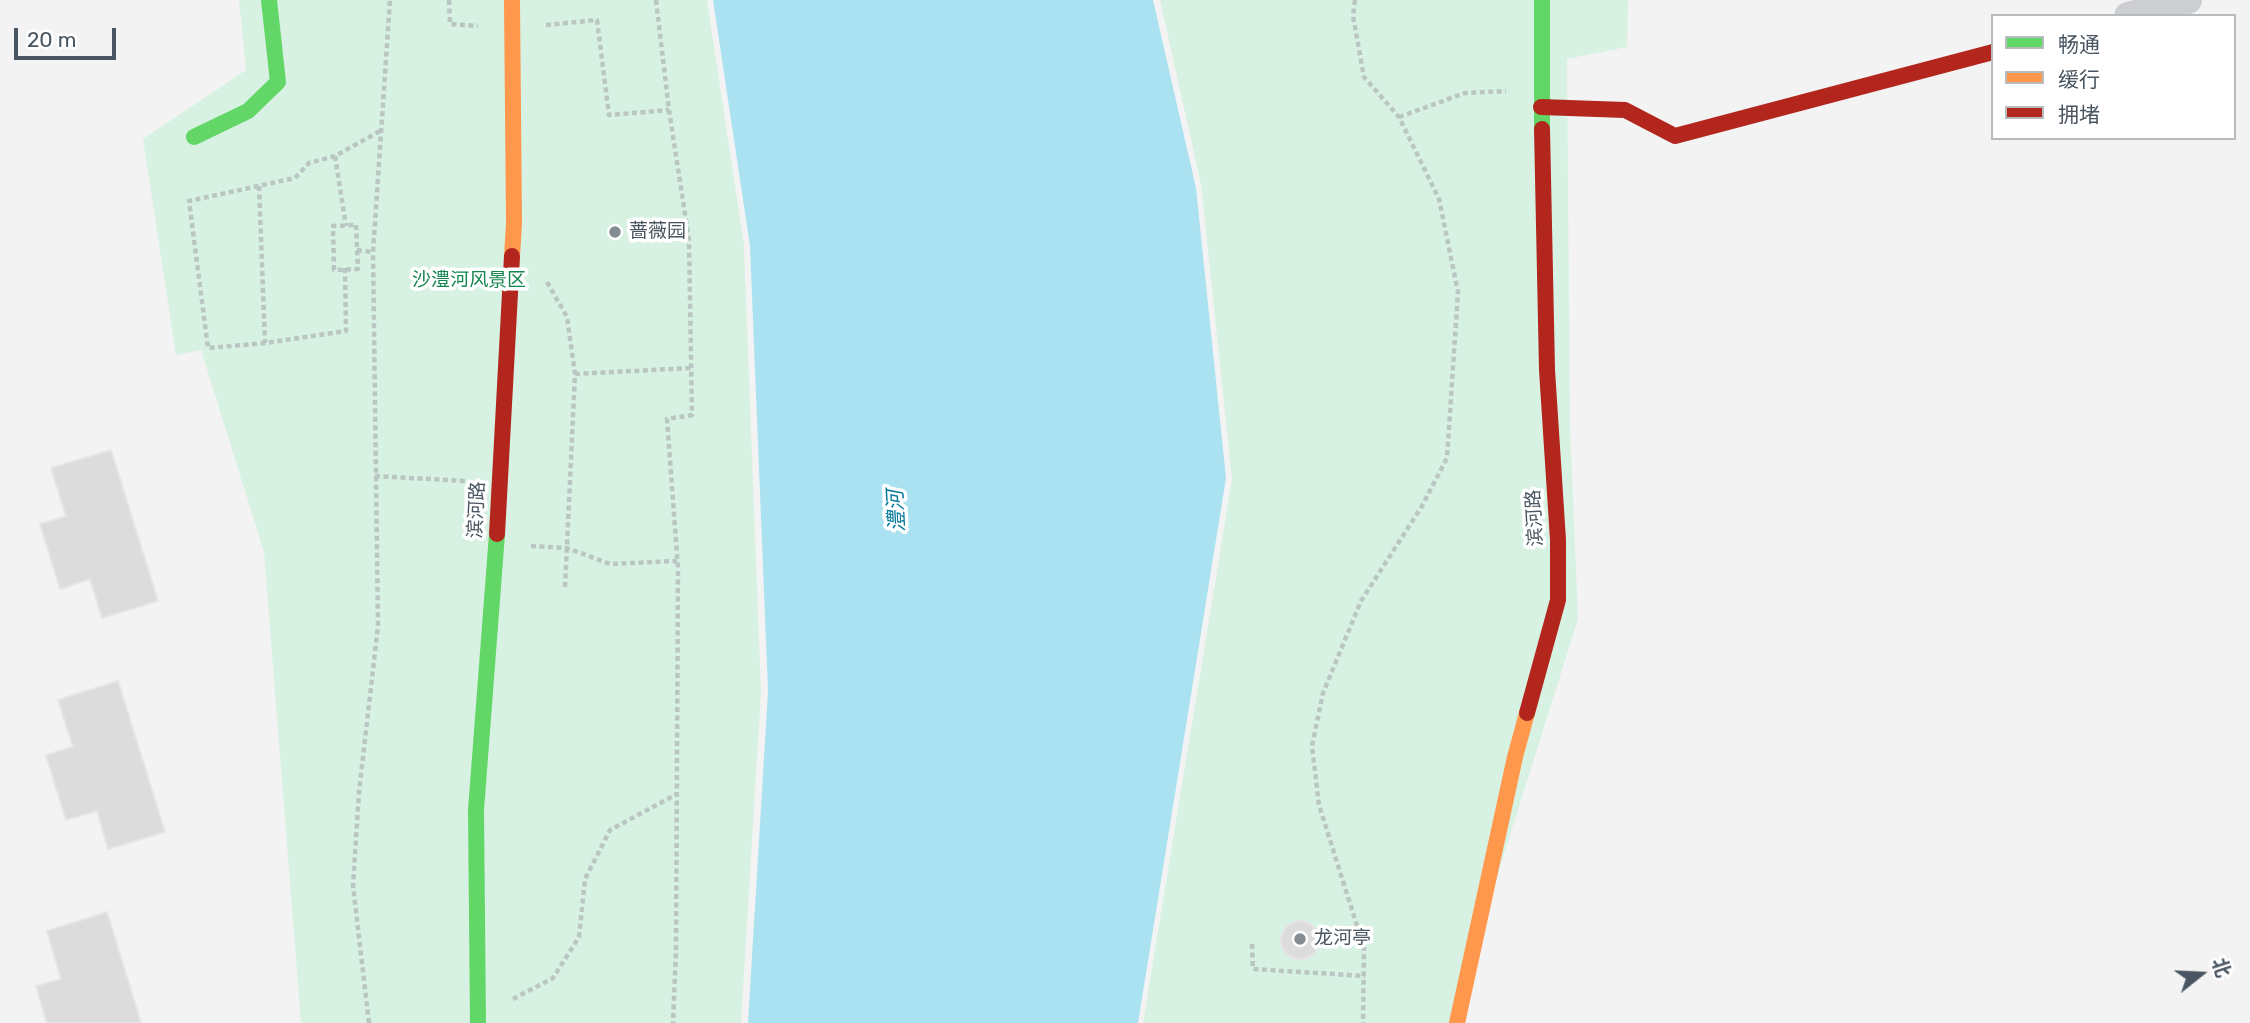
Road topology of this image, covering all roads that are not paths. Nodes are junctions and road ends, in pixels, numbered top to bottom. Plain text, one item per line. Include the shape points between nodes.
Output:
1 (269, 0) edge
2 (512, 0) edge
3 (1542, 0) edge
4 (2188, 0) edge
5 (2136, 14) edge
6 (1991, 53) edge
7 (1541, 101) junction
8 (194, 137) dead end
9 (478, 1021) edge
10 (1457, 1023) edge

1 - 8 street via 278,82 248,111
2 - 9 street, 滨河路 via 514,224 476,810
3 - 7 street, 滨河路
4 - 5 street
6 - 7 street via 1675,136 1625,110
7 - 10 street, 滨河路 via 1558,600 1515,757

